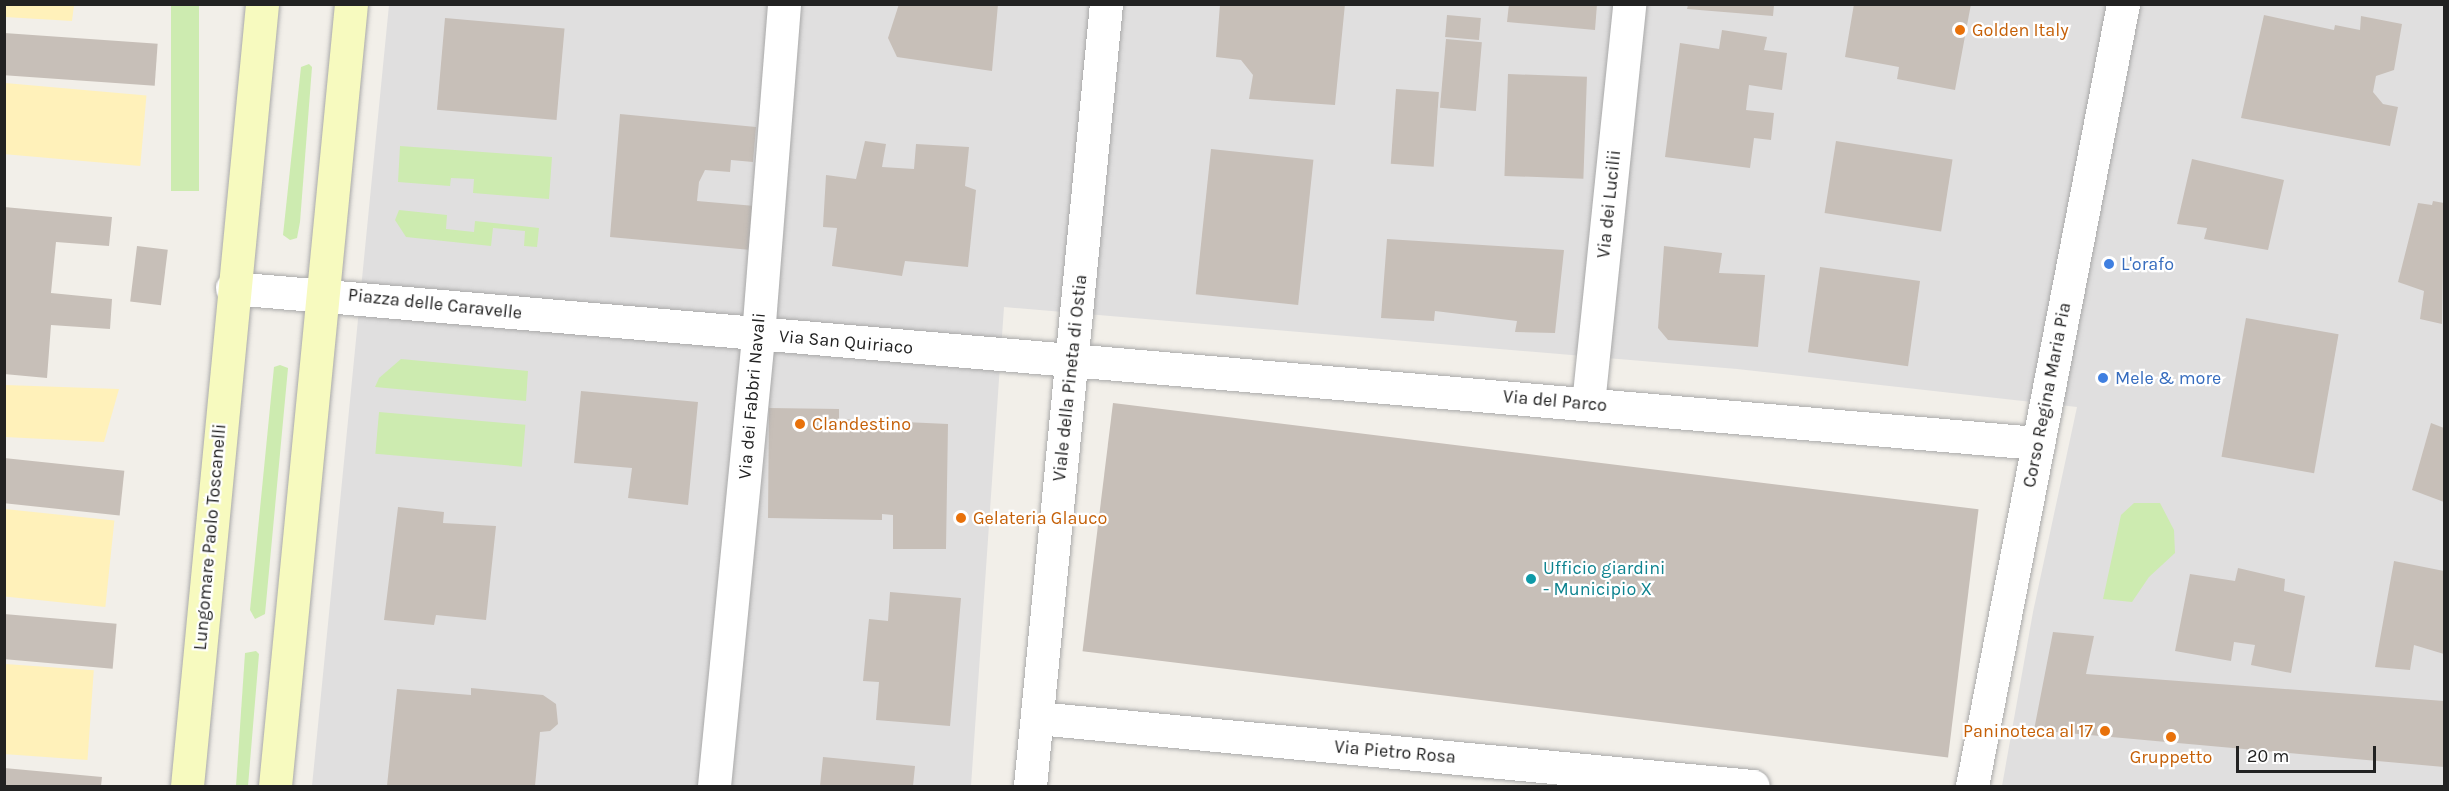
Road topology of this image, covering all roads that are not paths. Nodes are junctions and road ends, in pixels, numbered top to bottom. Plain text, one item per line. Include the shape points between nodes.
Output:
1 (262, 4) edge
2 (351, 4) edge
3 (784, 4) edge
4 (1106, 4) edge
5 (1629, 4) edge
6 (2123, 4) edge
7 (232, 288) junction
8 (320, 293) junction
9 (549, 316) joint
10 (758, 335) junction
11 (1071, 360) junction
12 (1588, 404) junction
13 (2038, 443) junction
14 (1037, 718) junction
15 (187, 786) edge
16 (275, 786) edge
17 (714, 786) edge
18 (1030, 786) edge
19 (1753, 786) edge
20 (1972, 786) edge

1 - 7 main road, Lungomare Paolo Toscanelli
2 - 8 main road
3 - 10 street, Via dei Fabbri Navali
4 - 11 street, Viale della Pineta di Ostia
5 - 12 street, Via dei Lucilii
6 - 13 street, Corso Regina Maria Pia
7 - 8 street
7 - 15 main road, Lungomare Paolo Toscanelli
8 - 9 street, Piazza delle Caravelle
8 - 16 main road
9 - 10 street, Via San Quiriaco
10 - 11 street, Via San Quiriaco
10 - 17 street, Via dei Fabbri Navali
11 - 12 street, Via del Parco
11 - 14 street, Viale della Pineta di Ostia
12 - 13 street, Via del Parco
13 - 20 street, Corso Regina Maria Pia
14 - 18 street, Viale della Pineta di Ostia
14 - 19 street, Via Pietro Rosa

